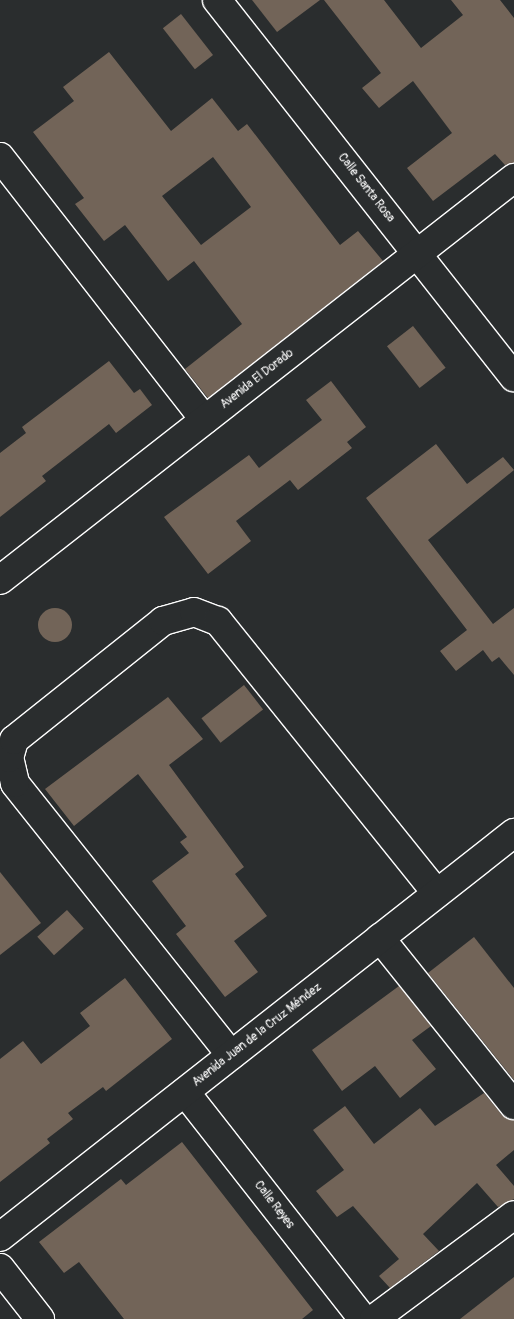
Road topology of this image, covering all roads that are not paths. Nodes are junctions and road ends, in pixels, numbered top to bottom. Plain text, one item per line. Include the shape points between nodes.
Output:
1 (217, 0) edge
2 (0, 157) edge
3 (514, 178) edge
4 (419, 254) junction
5 (514, 377) edge
6 (205, 420) junction
7 (0, 580) edge
8 (514, 832) edge
9 (437, 893) junction
10 (380, 938) junction
11 (231, 1055) junction
12 (185, 1092) junction
13 (514, 1105) edge
14 (514, 1215) edge
15 (0, 1237) edge
16 (0, 1268) edge
17 (40, 1319) edge
18 (363, 1319) edge
19 (374, 1319) edge

1 - 4 street, Calle Santa Rosa
2 - 6 street
3 - 4 street, Avenida El Dorado
4 - 5 street, Calle Santa Rosa
4 - 6 street, Avenida El Dorado
6 - 7 street, Avenida El Dorado
8 - 9 street, Avenida Juan de la Cruz Méndez
9 - 10 street, Avenida Juan de la Cruz Méndez
9 - 11 street via 218,621 194,612 163,621 14,740 9,758 15,783
10 - 11 street, Avenida Juan de la Cruz Méndez
10 - 13 street
11 - 12 street, Avenida Juan de la Cruz Méndez
12 - 15 street, Avenida Juan de la Cruz Méndez
12 - 18 street, Calle Reyes
14 - 19 street
16 - 17 street

